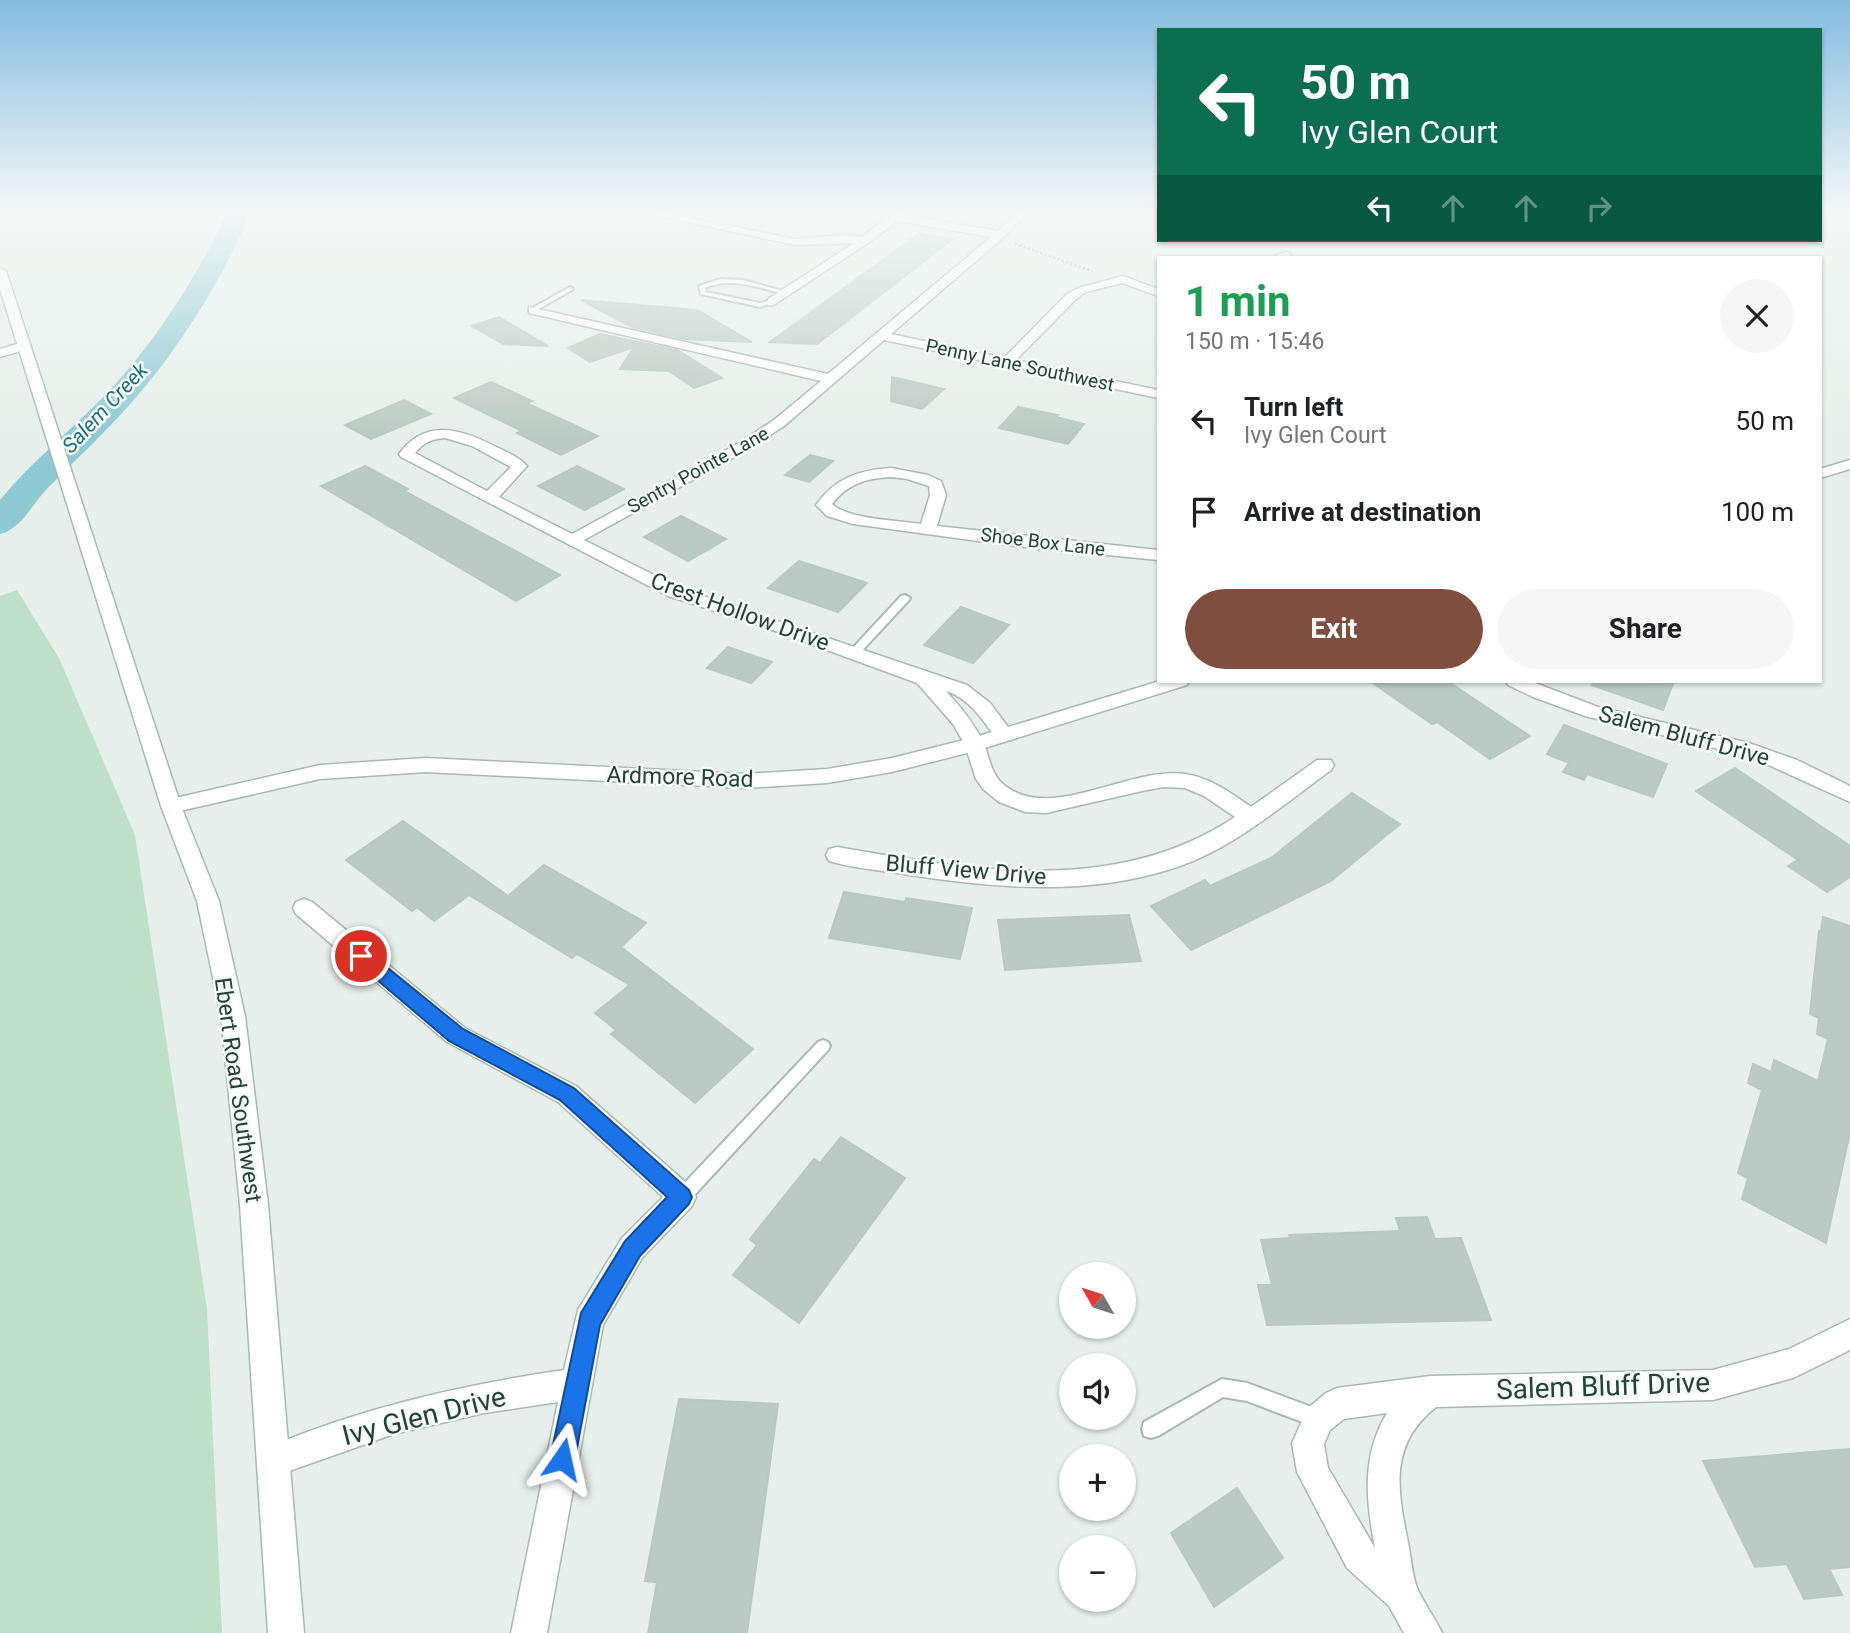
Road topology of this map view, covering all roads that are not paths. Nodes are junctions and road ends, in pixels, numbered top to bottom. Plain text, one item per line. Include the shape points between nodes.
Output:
1 (5, 287) edge
2 (701, 287) edge
3 (759, 287) edge
4 (796, 287) edge
5 (939, 287) edge
6 (1092, 287) edge
7 (570, 289) dead end
8 (787, 293) junction
9 (772, 302) joint
10 (533, 310) joint
11 (882, 336) junction
12 (23, 346) junction
13 (0, 353) edge
14 (1007, 362) junction
15 (831, 379) junction
16 (1157, 394) edge
17 (1850, 464) edge
18 (1822, 473) edge
19 (488, 498) junction
20 (928, 528) junction
21 (572, 540) junction
22 (1157, 555) edge
23 (905, 598) dead end
24 (854, 653) junction
25 (922, 678) junction
26 (1173, 683) edge
27 (1521, 683) edge
28 (1004, 735) junction
29 (975, 744) junction
30 (1324, 765) dead end
31 (1850, 794) edge
32 (171, 806) junction
33 (1250, 817) junction
34 (837, 855) dead end
35 (304, 908) dead end
36 (822, 1046) dead end
37 (682, 1197) junction
38 (1850, 1334) edge
39 (577, 1384) junction
40 (1430, 1392) junction
41 (1319, 1419) junction
42 (1152, 1429) dead end
43 (275, 1460) junction
44 (1401, 1594) junction
45 (286, 1633) edge
46 (529, 1633) edge
47 (1424, 1633) edge

1 - 12 street, Ebert Road Southwest
2 - 9 lane via 703,293 760,304
3 - 8 lane
4 - 8 street
5 - 11 street, Sentry Pointe Lane
6 - 14 street via 1071,296
7 - 10 lane
8 - 9 street
10 - 15 street
11 - 14 street, Penny Lane Southwest
11 - 15 street, Sentry Pointe Lane
12 - 13 street
12 - 32 street, Ebert Road Southwest
14 - 16 street, Penny Lane Southwest
15 - 21 street, Sentry Pointe Lane via 779,424 744,446
17 - 18 street
19 - 19 street, Crest Hollow Drive via 428,467 406,454 411,446 433,435 452,433 520,466
19 - 21 street, Crest Hollow Drive
20 - 20 street, Shoe Box Lane via 853,519 824,505 839,488 874,472 909,474 936,484 938,495
20 - 22 street, Shoe Box Lane
21 - 24 street, Crest Hollow Drive via 674,592
23 - 24 lane
24 - 25 street, Crest Hollow Drive
25 - 28 street, Crest Hollow Drive via 960,689 983,707
25 - 29 street, Crest Hollow Drive via 942,696
26 - 28 street, Ardmore Road
27 - 31 street, Salem Bluff Drive via 1588,711 1729,743 1794,766
28 - 29 street, Ardmore Road
29 - 32 street, Ardmore Road via 827,776 744,781 426,765 320,772
29 - 33 street via 982,778 1008,799 1034,806 1068,804 1110,791 1183,780 1213,791
30 - 33 street, Bluff View Drive
32 - 43 street, Ebert Road Southwest via 208,901 233,1016
33 - 34 street, Bluff View Drive via 1186,855 1130,872 1000,877
35 - 37 street via 456,1035 567,1094
36 - 37 lane
37 - 39 street via 632,1248 589,1321
38 - 40 street, Salem Bluff Drive via 1793,1363 1713,1385
39 - 43 street, Ivy Glen Drive via 484,1397 394,1418
39 - 46 street
40 - 41 street, Salem Bluff Drive via 1337,1404
40 - 44 street via 1403,1415 1390,1435 1384,1469 1384,1504
41 - 42 lane via 1247,1392 1222,1388
41 - 44 street via 1308,1443 1313,1472 1359,1556
43 - 45 street, Ebert Road Southwest
44 - 47 street

